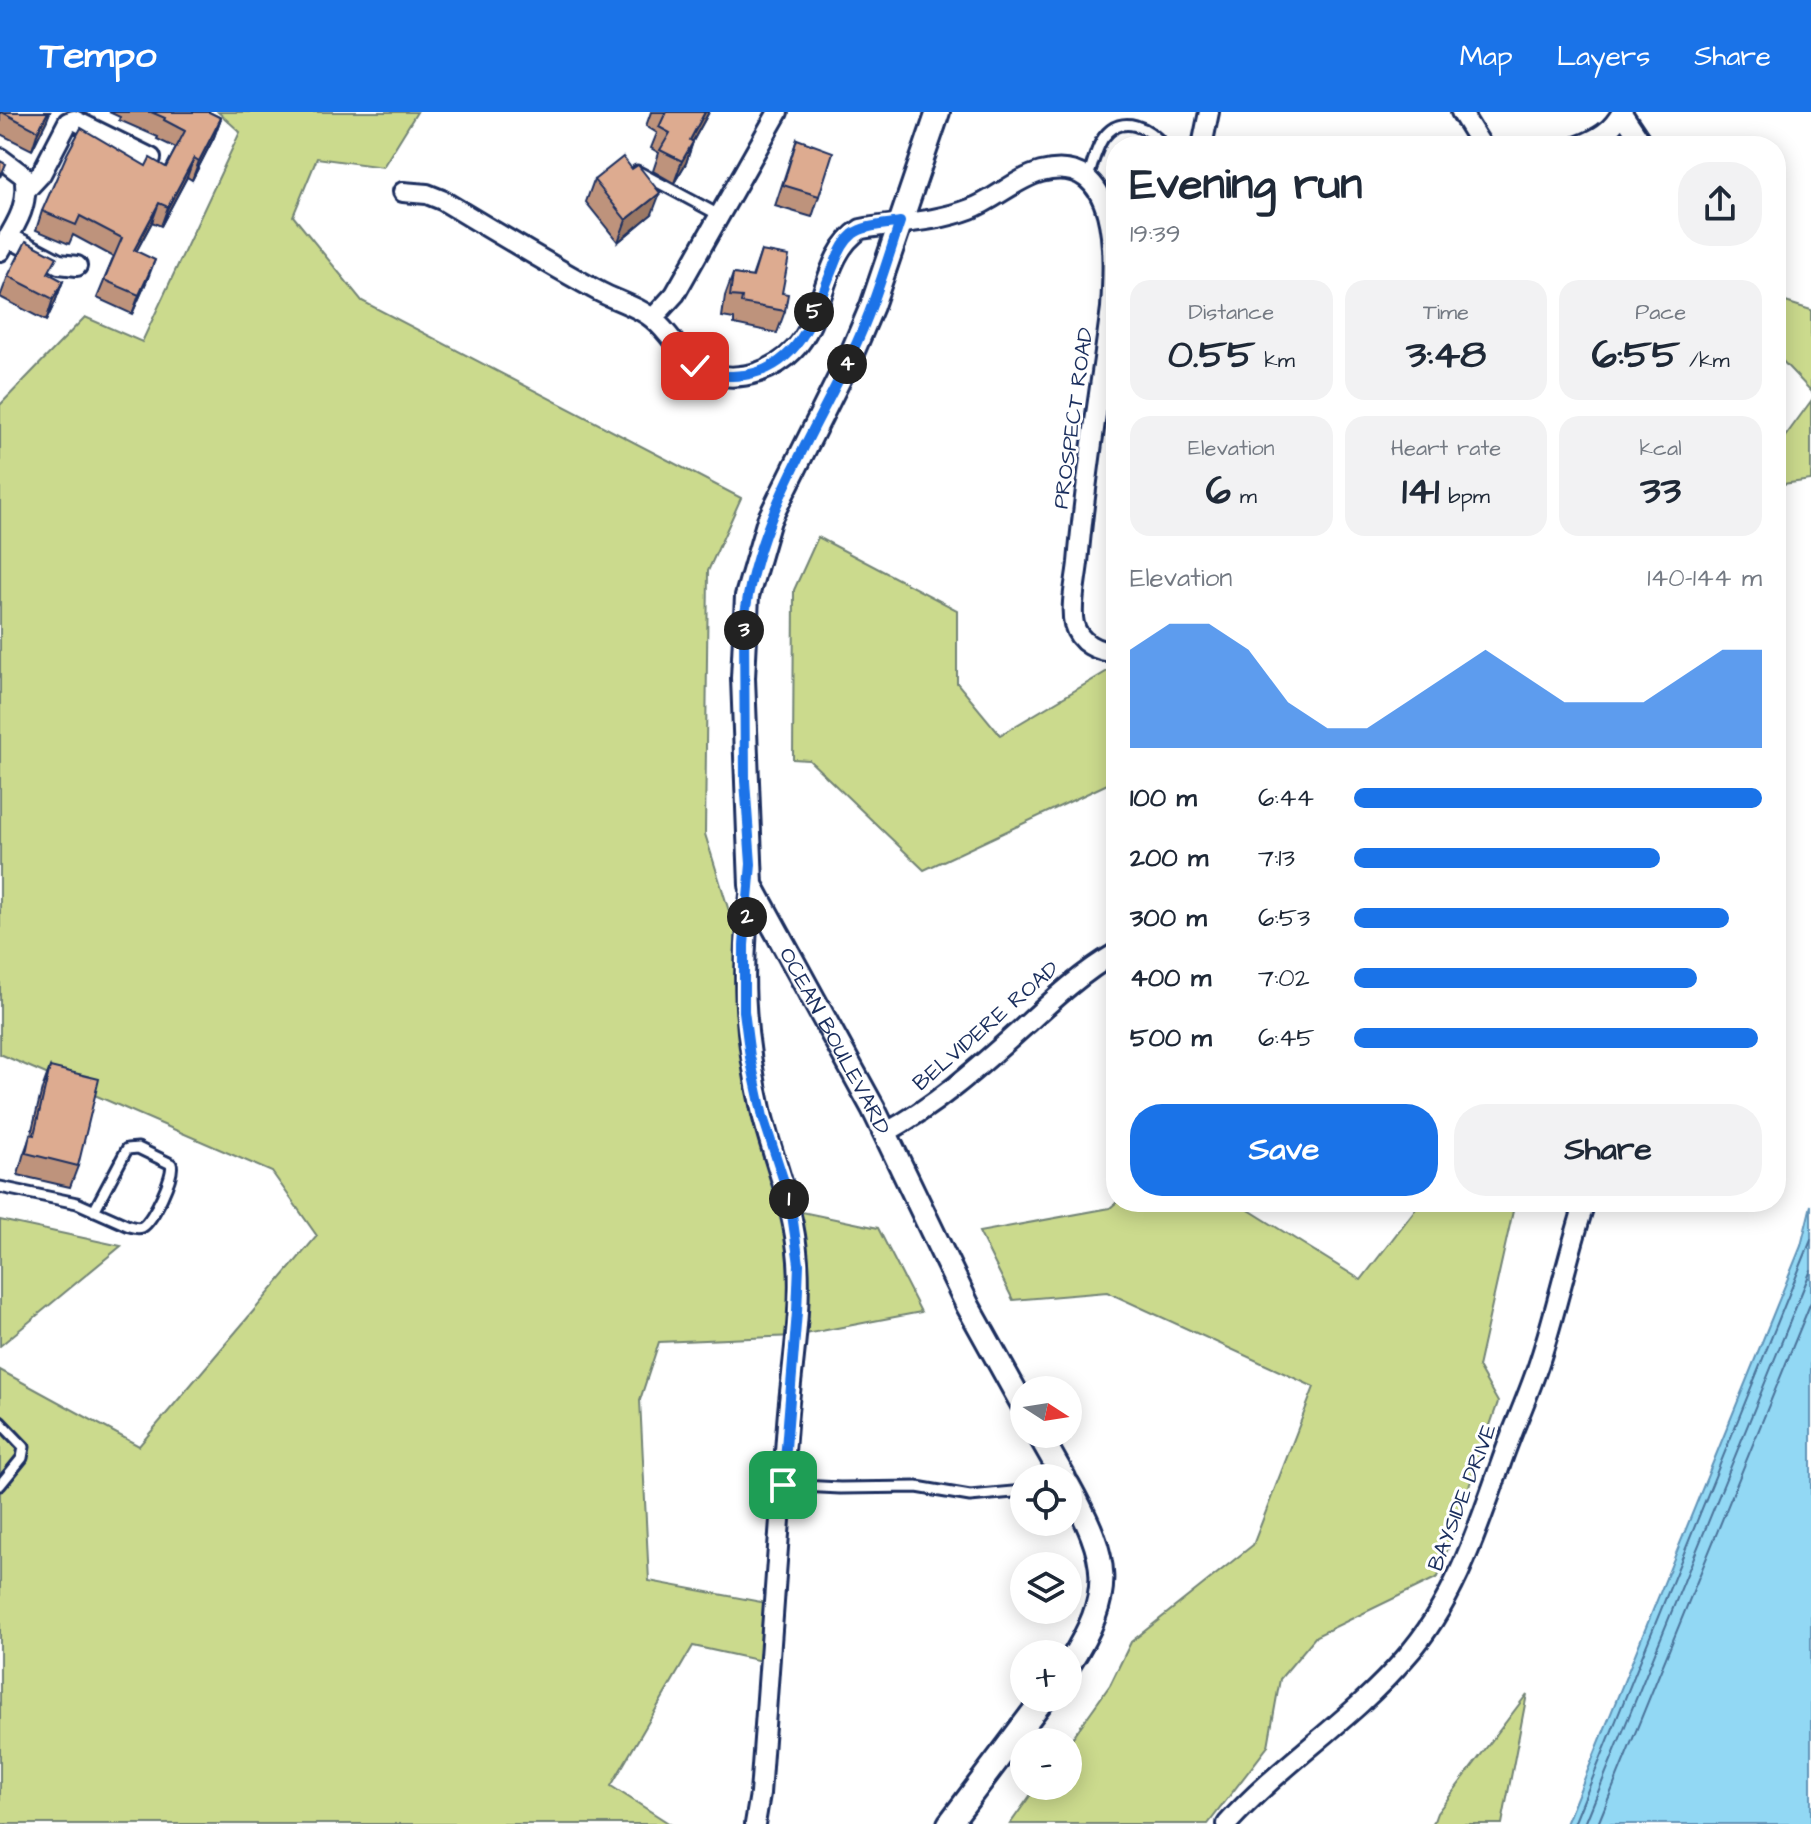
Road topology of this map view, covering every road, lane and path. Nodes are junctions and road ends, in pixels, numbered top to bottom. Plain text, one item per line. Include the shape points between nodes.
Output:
1 (778, 112) edge
2 (938, 112) edge
3 (1209, 112) edge
4 (1461, 112) edge
5 (1622, 112) edge
6 (1156, 136) edge
7 (1204, 136) edge
8 (1476, 136) edge
9 (1602, 136) edge
10 (1638, 136) edge
11 (0, 158) edge
12 (151, 158) edge
13 (632, 169) edge
14 (1087, 180) junction
15 (27, 189) junction
16 (403, 192) dead end
17 (1106, 207) edge
18 (719, 215) junction
19 (900, 222) junction
20 (4, 244) edge
21 (77, 266) dead end
22 (653, 318) junction
23 (1106, 346) edge
24 (1106, 650) edge
25 (751, 885) junction
26 (1106, 959) edge
27 (885, 1133) junction
28 (0, 1187) edge
29 (94, 1211) junction
30 (1582, 1212) edge
31 (1010, 1382) edge
32 (0, 1422) edge
33 (0, 1485) edge
34 (783, 1485) junction
35 (1010, 1492) edge
36 (1082, 1514) edge
37 (1082, 1641) edge
38 (1033, 1712) edge
39 (755, 1824) edge
40 (949, 1824) edge
41 (1227, 1824) edge

1 - 18 street
2 - 19 street, OCEAN BOULEVARD
3 - 7 street
4 - 8 street
5 - 9 street
5 - 10 street
6 - 14 lane via 1138,125 1120,126 1104,136
11 - 15 street via 24,176
12 - 15 street via 74,120
13 - 18 lane
14 - 17 street, PROSPECT ROAD
14 - 19 street via 1067,170 1043,172 973,208
15 - 20 street via 25,208
16 - 22 street via 442,200
18 - 22 street via 675,294
19 - 22 street via 850,236 804,335 794,350 767,370 739,377 713,375 682,356
19 - 25 street, OCEAN BOULEVARD via 852,353 769,520 747,596 743,678
20 - 21 street
23 - 24 street, PROSPECT ROAD via 1073,621 1084,642
25 - 27 street, OCEAN BOULEVARD
25 - 34 street via 744,945 746,1026 763,1117 790,1200 799,1264
26 - 27 street, BELVIDERE ROAD via 1080,976 973,1072
27 - 31 street, OCEAN BOULEVARD
28 - 29 lane
29 - 29 lane via 129,1226 143,1226 172,1175 171,1164 138,1148 127,1149
30 - 41 street, BAYSIDE DRIVE via 1540,1361 1476,1535 1427,1630 1363,1701 1273,1777
32 - 33 lane via 24,1447 22,1458
34 - 35 lane via 917,1487 970,1496
34 - 39 street
36 - 37 street via 1096,1544 1102,1590 1097,1614
38 - 40 street

